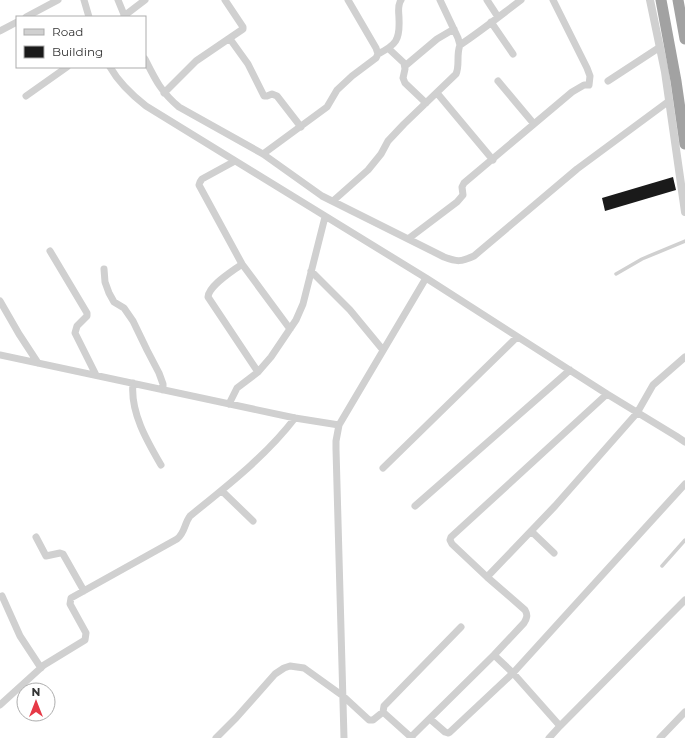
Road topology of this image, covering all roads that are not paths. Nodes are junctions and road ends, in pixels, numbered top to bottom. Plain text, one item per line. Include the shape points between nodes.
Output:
1 (58, 0) edge
2 (84, 0) edge
3 (118, 0) edge
4 (145, 0) edge
5 (225, 0) edge
6 (348, 0) edge
7 (401, 0) edge
8 (440, 0) edge
9 (487, 0) edge
10 (521, 0) edge
11 (553, 0) edge
12 (650, 0) edge
13 (661, 0) edge
14 (678, 0) edge
15 (28, 16) edge
16 (89, 16) edge
17 (125, 16) edge
18 (498, 17) junction
19 (491, 22) junction
20 (16, 23) edge
21 (454, 30) junction
22 (0, 31) edge
23 (230, 39) junction
24 (685, 39) edge
25 (460, 45) junction
26 (660, 47) junction
27 (389, 49) junction
28 (378, 54) junction
29 (513, 54) dead end
30 (146, 61) edge
31 (405, 66) junction
32 (66, 68) edge
33 (111, 68) edge
34 (498, 81) dead end
35 (608, 81) dead end
36 (164, 93) junction
37 (437, 93) junction
38 (26, 96) dead end
39 (669, 101) junction
40 (426, 103) junction
41 (534, 124) junction
42 (301, 127) junction
43 (685, 144) edge
44 (263, 154) junction
45 (492, 160) junction
46 (235, 161) junction
47 (333, 201) junction
48 (685, 212) edge
49 (325, 217) junction
50 (408, 239) junction
51 (685, 241) edge
52 (50, 251) dead end
53 (242, 264) junction
54 (104, 269) dead end
55 (312, 271) junction
56 (616, 274) dead end
57 (426, 278) junction
58 (0, 301) edge
59 (290, 329) junction
60 (517, 337) junction
61 (383, 350) junction
62 (0, 354) edge
63 (685, 357) edge
64 (38, 363) junction
65 (570, 370) junction
66 (258, 372) junction
67 (96, 375) junction
68 (133, 383) junction
69 (163, 390) junction
70 (607, 394) junction
71 (230, 404) junction
72 (638, 410) junction
73 (295, 418) junction
74 (339, 425) junction
75 (685, 442) edge
76 (161, 465) dead end
77 (383, 468) dead end
78 (685, 484) edge
79 (222, 491) junction
80 (415, 506) dead end
81 (253, 521) dead end
82 (531, 531) junction
83 (36, 537) dead end
84 (685, 540) edge
85 (554, 552) dead end
86 (662, 566) dead end
87 (487, 577) junction
88 (84, 591) junction
89 (2, 596) dead end
90 (685, 600) edge
91 (461, 628) dead end
92 (494, 655) junction
93 (41, 668) junction
94 (513, 673) junction
95 (343, 696) junction
96 (0, 705) edge
97 (383, 712) junction
98 (685, 712) edge
99 (430, 719) junction
100 (560, 726) junction
101 (216, 738) edge
102 (344, 738) edge
103 (412, 738) edge
104 (549, 738) edge
105 (660, 738) edge

1 - 15 street
2 - 16 street
3 - 17 street
4 - 17 street
5 - 23 street via 243,27
6 - 28 street
7 - 27 street via 398,6 397,39
8 - 21 street
9 - 18 street
10 - 18 street
11 - 41 street via 587,68 590,76 589,85 572,92
12 - 26 street
13 - 43 highway
14 - 24 highway
18 - 19 street
19 - 25 street
19 - 29 street
20 - 22 street
21 - 25 street
21 - 31 street via 437,39
23 - 36 street via 190,66
23 - 42 street via 248,64 264,96 277,96
25 - 37 street via 456,74
26 - 35 street
26 - 39 street
27 - 28 street
27 - 31 street
28 - 42 street via 337,90 327,107
30 - 36 street
31 - 40 street via 404,80
32 - 38 street
33 - 46 street via 122,85 146,106
34 - 41 street
36 - 44 street via 179,107
37 - 40 street
37 - 45 street
39 - 48 street
39 - 50 street via 577,170 474,256 463,261 454,261
40 - 47 street via 388,141 368,170
41 - 45 street
42 - 44 street
44 - 47 street
45 - 50 street via 464,183 463,195 457,202
46 - 49 street
46 - 53 street via 202,179 199,185
47 - 50 street
49 - 55 street
49 - 57 street
51 - 56 lane via 642,259
52 - 67 street via 87,315 77,326 76,332
53 - 59 street
53 - 66 street via 211,288 208,297
54 - 69 street via 109,293 114,302 124,308 133,321 159,373
55 - 59 street via 303,304
55 - 61 street via 350,310
57 - 60 street
57 - 61 street
58 - 64 street
59 - 66 street
60 - 65 street
60 - 77 street
61 - 74 street
62 - 64 street
63 - 72 street via 653,385
64 - 67 street
65 - 70 street
65 - 80 street
66 - 71 street via 237,388
67 - 68 street
68 - 69 street
68 - 76 street via 132,398 136,412
69 - 71 street
70 - 72 street
70 - 87 street via 451,537 452,544
71 - 73 street
72 - 75 street
72 - 82 street
73 - 74 street
73 - 79 street via 273,445
74 - 95 street via 336,449
78 - 94 street
79 - 81 street
79 - 88 street via 190,516 184,532 178,539
82 - 85 street
82 - 87 street
83 - 88 street via 46,556 63,554
84 - 86 lane
87 - 92 street via 528,614 524,623
88 - 93 street via 69,601 86,633 85,640
89 - 93 street via 20,636
90 - 100 street
91 - 97 street via 384,706
92 - 94 street
92 - 99 street
93 - 96 street
94 - 99 street via 450,732 445,732
94 - 100 street
95 - 97 street via 369,720 374,720
95 - 101 street via 304,668 284,668 275,674
95 - 102 street
97 - 103 street
98 - 105 street
99 - 103 street
100 - 104 street

